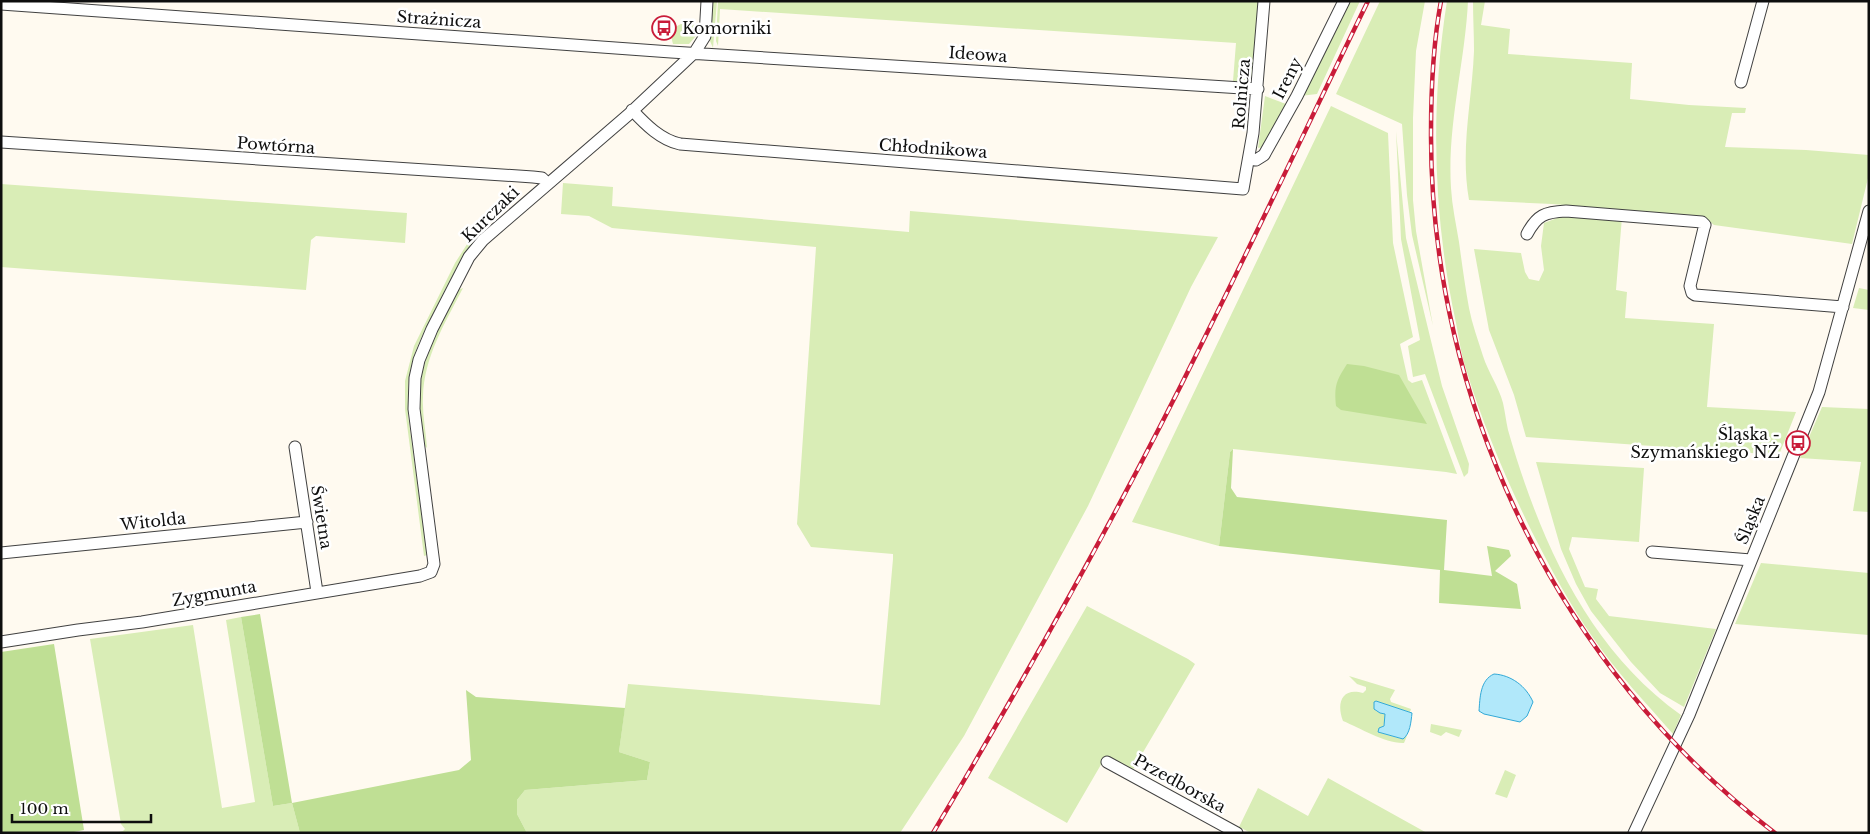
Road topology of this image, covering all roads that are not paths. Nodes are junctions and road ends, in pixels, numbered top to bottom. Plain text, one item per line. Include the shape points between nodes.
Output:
1 (708, 1) edge
2 (1264, 1) edge
3 (1344, 1) edge
4 (1763, 1) edge
5 (1, 4) edge
6 (695, 52) junction
7 (1741, 82) dead end
8 (1258, 89) junction
9 (632, 110) junction
10 (1, 142) edge
11 (1250, 159) junction
12 (547, 183) junction
13 (1244, 189) joint
14 (1869, 211) edge
15 (1527, 234) dead end
16 (1843, 306) junction
17 (295, 447) dead end
18 (308, 522) junction
19 (1652, 552) dead end
20 (1, 553) edge
21 (1751, 560) junction
22 (431, 572) joint
23 (317, 592) junction
24 (1, 642) edge
25 (1107, 762) dead end
26 (1237, 833) edge
27 (1634, 833) edge

1 - 6 street, Kurczaki via 705,36
2 - 8 street, Rolnicza
3 - 11 street, Ireny via 1264,155 1256,160
4 - 7 street
5 - 6 street, Strażnicza
6 - 8 street, Ideowa
6 - 9 street, Kurczaki
8 - 11 street, Rolnicza
9 - 12 street, Kurczaki
9 - 13 street, Chłodnikowa via 665,140 680,144
10 - 12 street, Powtórna via 530,177 542,178
11 - 13 street, Rolnicza
12 - 22 street, Kurczaki via 476,247 419,360 413,392 434,564
14 - 16 street, Śląska
15 - 16 street via 1537,219 1566,211 1702,222 1705,225 1690,286 1695,295
16 - 21 street, Śląska via 1819,392
17 - 18 street, Świetna
18 - 20 street, Witolda
18 - 23 street, Świetna
19 - 21 street
21 - 27 street, Śląska via 1689,715
22 - 23 street, Zygmunta
23 - 24 street, Zygmunta
25 - 26 street, Przedborska

